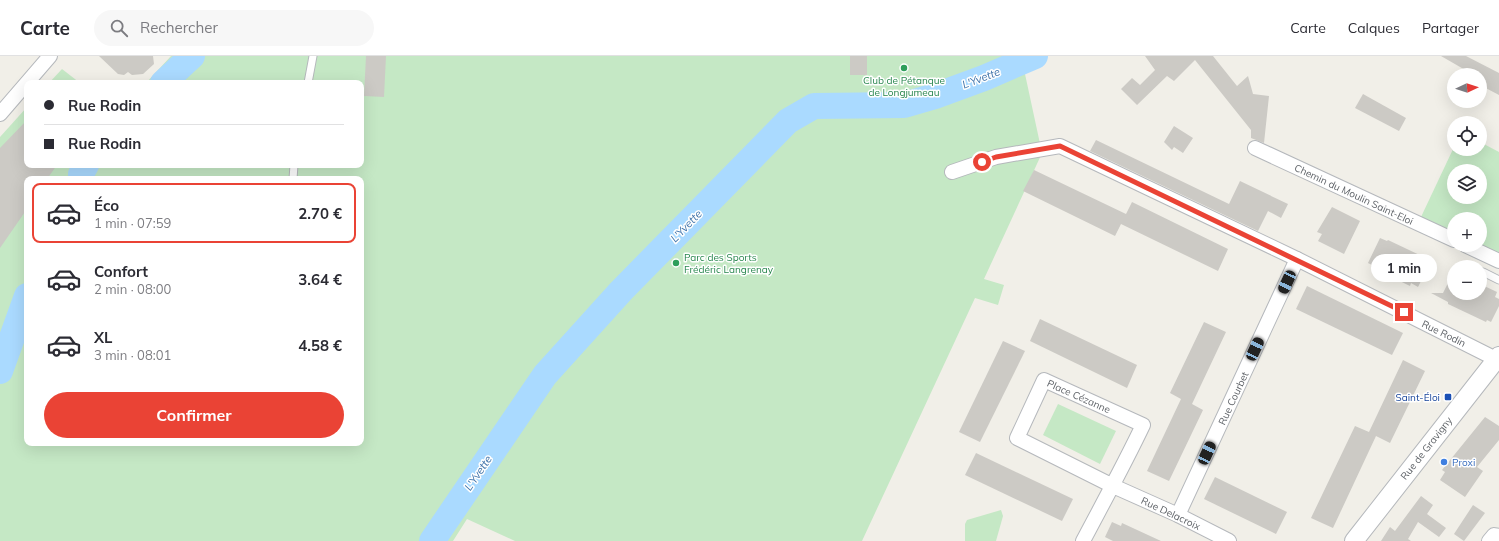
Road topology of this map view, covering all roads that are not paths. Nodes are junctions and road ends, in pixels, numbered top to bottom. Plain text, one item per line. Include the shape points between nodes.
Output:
1 (50, 56) edge
2 (313, 56) edge
3 (29, 80) edge
4 (309, 80) edge
5 (24, 86) edge
6 (0, 114) edge
7 (1255, 148) dead end
8 (952, 172) dead end
9 (1447, 237) edge
10 (1480, 252) edge
11 (1297, 259) junction
12 (1499, 261) edge
13 (1487, 274) edge
14 (1499, 280) edge
15 (1498, 358) edge
16 (1113, 486) junction
17 (1178, 514) junction
18 (1499, 536) edge
19 (1083, 541) edge
20 (1229, 541) edge
21 (1354, 541) edge
22 (1489, 541) edge

1 - 3 street
2 - 4 lane
5 - 6 street
7 - 9 street, Chemin du Moulin Saint-Eloi
8 - 11 street, Rue Rodin via 996,157 1060,146
10 - 12 street
11 - 15 street, Rue Rodin
11 - 17 street, Rue Courbet
13 - 14 lane
15 - 21 street, Rue de Gravigny
16 - 16 street, Place Cézanne via 1143,425 1044,380 1017,438
16 - 17 street, Rue Delacroix
16 - 19 street
17 - 20 street, Rue Delacroix
18 - 22 street via 1494,535

